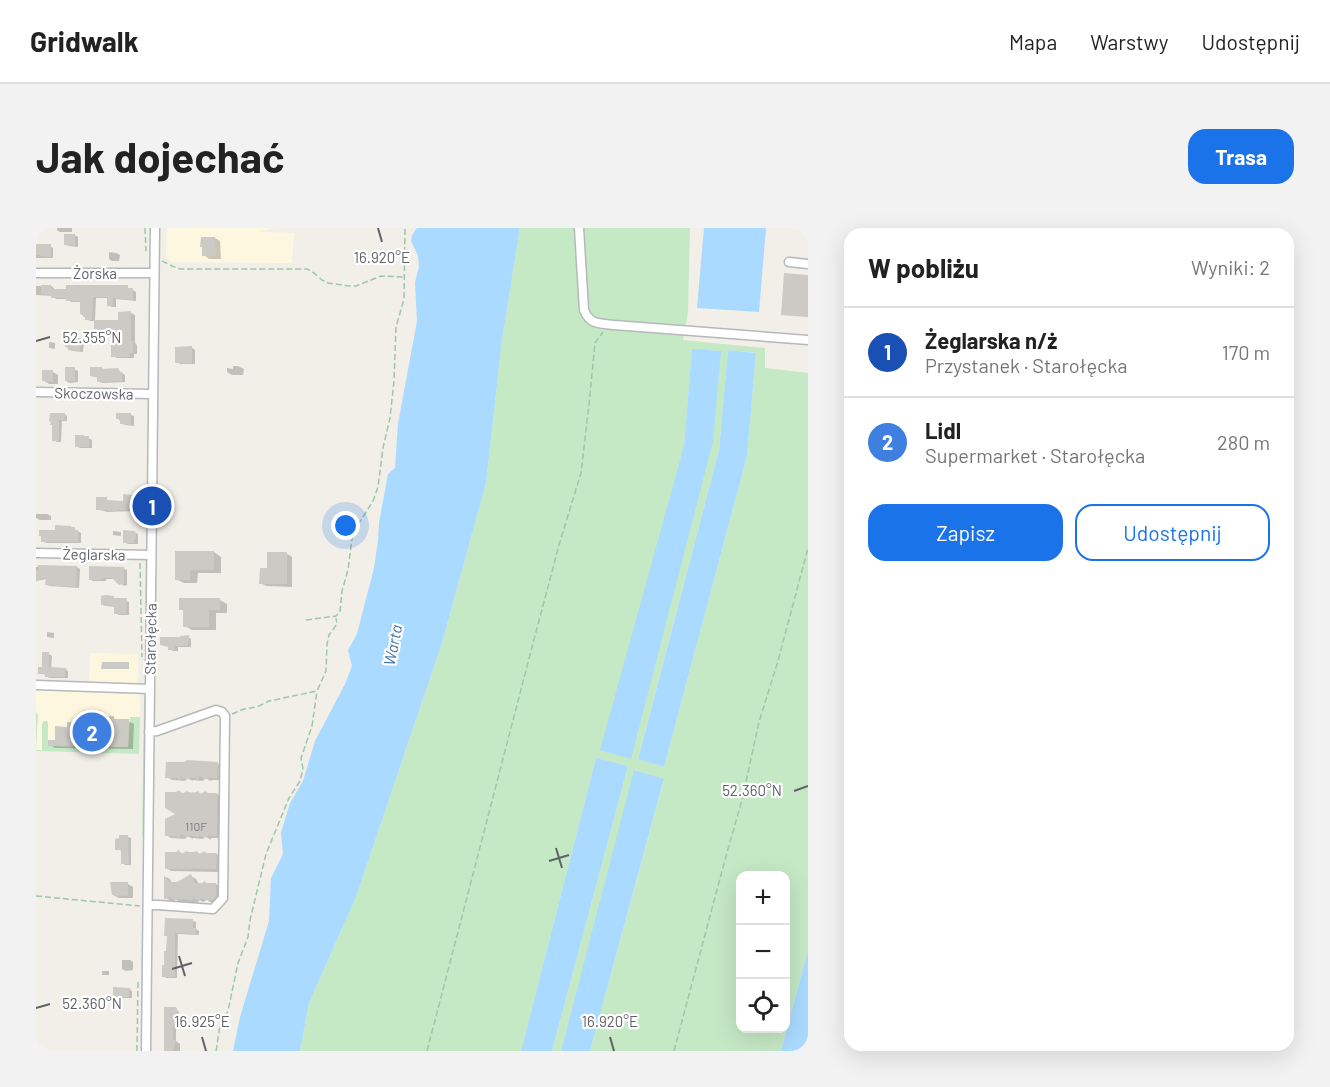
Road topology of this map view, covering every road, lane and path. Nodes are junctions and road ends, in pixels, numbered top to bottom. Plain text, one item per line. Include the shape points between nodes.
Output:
1 (155, 228) edge
2 (405, 228) edge
3 (579, 228) edge
4 (154, 260) junction
5 (789, 262) dead end
6 (808, 264) edge
7 (36, 273) edge
8 (154, 273) junction
9 (405, 277) junction
10 (614, 325) junction
11 (808, 340) edge
12 (36, 393) edge
13 (153, 394) junction
14 (808, 548) edge
15 (36, 554) edge
16 (151, 555) junction
17 (336, 616) junction
18 (306, 621) dead end
19 (36, 686) edge
20 (150, 688) junction
21 (317, 691) junction
22 (225, 716) junction
23 (149, 732) junction
24 (36, 896) edge
25 (148, 905) junction
26 (36, 1040) edge
27 (43, 1051) edge
28 (146, 1051) edge
29 (216, 1051) edge
30 (427, 1051) edge
31 (674, 1051) edge

1 - 4 street, Starołęcka
2 - 9 path
3 - 10 street via 584,310 592,322
4 - 8 street, Starołęcka
4 - 9 path via 180,269 306,269 328,283 349,286 381,276
5 - 6 street
7 - 8 street, Żorska
8 - 13 street, Starołęcka
9 - 17 path via 396,327 390,418 378,487 352,540 340,612
10 - 11 street
10 - 30 path via 595,343 580,473
12 - 13 street, Skoczowska
13 - 16 street, Starołęcka
14 - 31 path
15 - 16 street, Żeglarska
16 - 20 street, Starołęcka
17 - 18 path
17 - 21 path via 337,624 327,644 326,671
19 - 20 street
20 - 23 street, Starołęcka
21 - 22 path
21 - 29 path via 300,781 266,854
22 - 23 street via 216,710
22 - 25 street via 223,898 213,909
23 - 25 street, Starołęcka
24 - 25 path
25 - 28 street, Starołęcka
26 - 27 path

